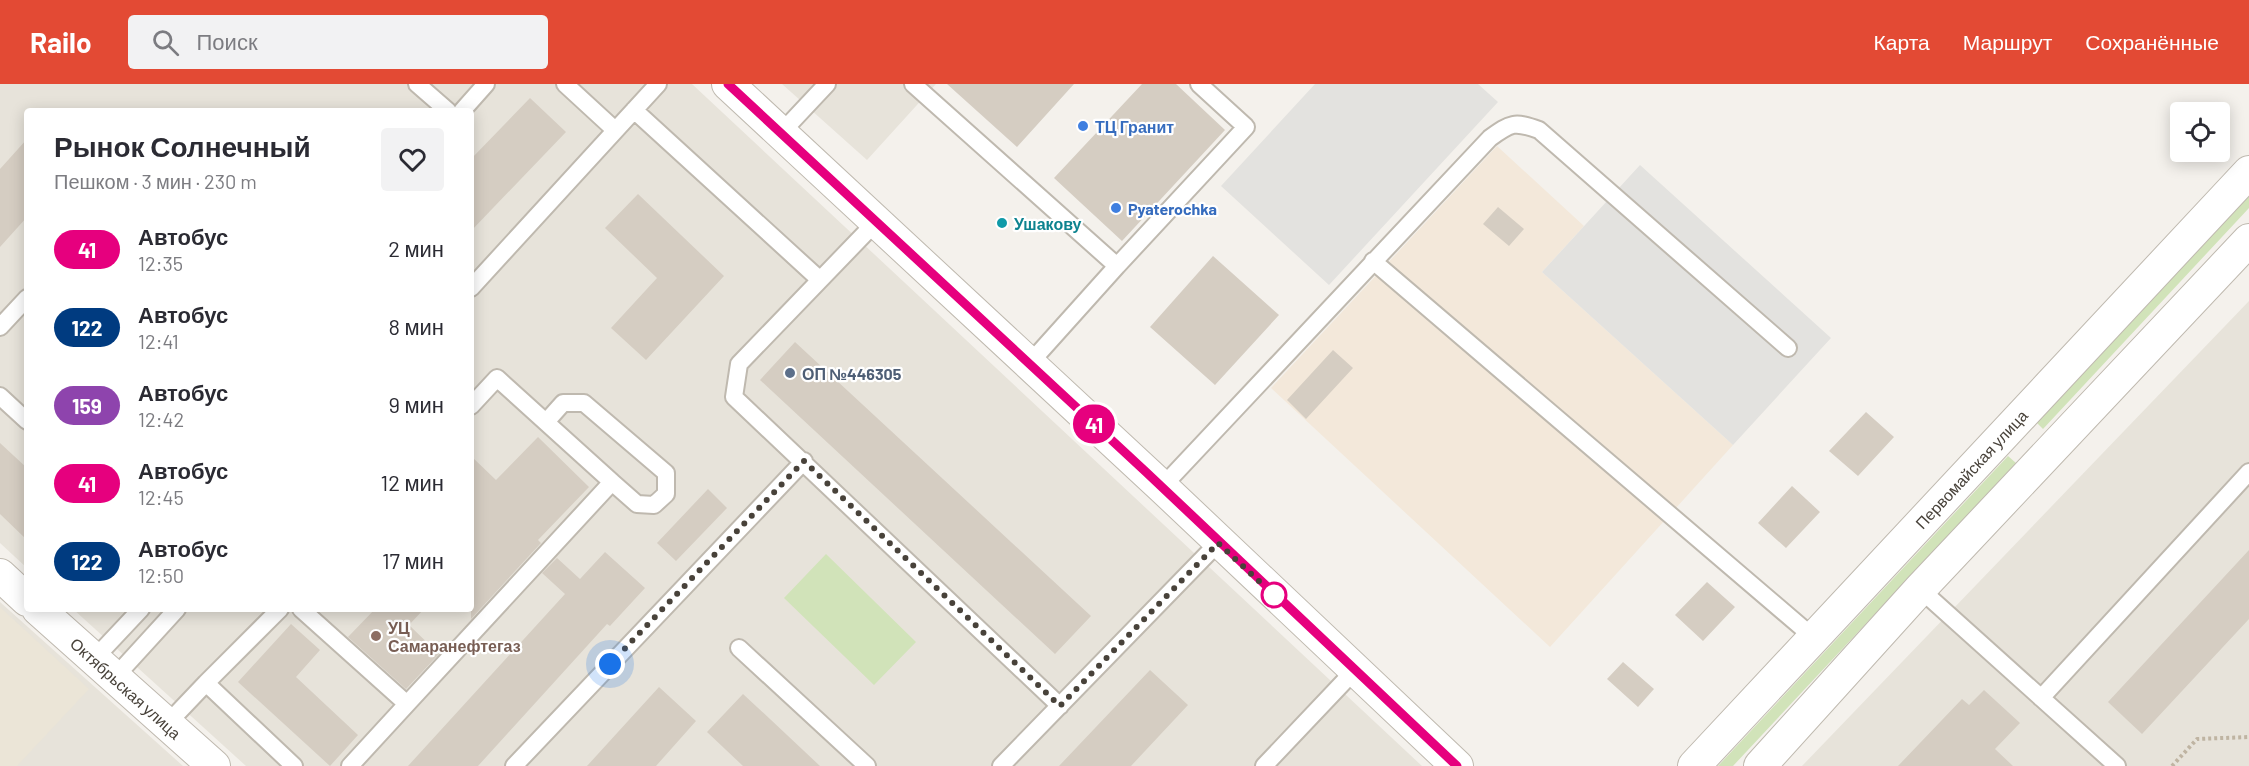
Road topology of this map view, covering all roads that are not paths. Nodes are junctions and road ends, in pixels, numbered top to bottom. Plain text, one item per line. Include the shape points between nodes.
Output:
1 (417, 84) edge
2 (486, 84) edge
3 (566, 84) edge
4 (658, 84) edge
5 (728, 84) edge
6 (827, 84) edge
7 (913, 84) edge
8 (1199, 84) edge
9 (445, 108) edge
10 (465, 108) edge
11 (634, 110) junction
12 (615, 130) junction
13 (781, 133) junction
14 (2249, 172) edge
15 (875, 223) junction
16 (2249, 240) edge
17 (1373, 261) junction
18 (1117, 266) junction
19 (819, 279) junction
20 (474, 285) edge
21 (24, 301) edge
22 (0, 327) edge
23 (1788, 348) dead end
24 (1029, 364) junction
25 (0, 396) edge
26 (474, 403) edge
27 (24, 418) edge
28 (546, 422) junction
29 (2000, 439) junction
30 (804, 461) junction
31 (2034, 469) junction
32 (2249, 472) edge
33 (612, 482) junction
34 (1162, 487) junction
35 (1218, 543) junction
36 (0, 576) edge
37 (1920, 589) junction
38 (24, 597) edge
39 (41, 612) edge
40 (139, 612) edge
41 (173, 612) edge
42 (277, 612) edge
43 (304, 612) edge
44 (1814, 637) junction
45 (739, 648) dead end
46 (104, 668) junction
47 (1355, 670) junction
48 (206, 683) junction
49 (2041, 698) junction
50 (407, 704) junction
51 (1060, 706) junction
52 (166, 724) junction
53 (208, 764) edge
54 (294, 766) edge
55 (350, 766) edge
56 (513, 766) edge
57 (867, 766) edge
58 (1001, 766) edge
59 (1264, 766) edge
60 (1457, 766) edge
61 (1694, 766) edge
62 (1760, 766) edge
63 (2117, 766) edge

1 - 9 lane
2 - 10 lane
3 - 12 lane
4 - 11 lane
5 - 13 street
6 - 13 lane
7 - 18 lane
8 - 18 lane via 1246,127
11 - 12 lane
11 - 19 lane
12 - 20 lane
13 - 15 street
14 - 29 street, Первомайская улица
15 - 19 lane
15 - 24 street
16 - 31 street
17 - 23 lane via 1490,138 1509,124 1521,123 1539,130
17 - 34 lane
17 - 44 lane
18 - 24 lane
19 - 30 lane via 740,364 734,397
21 - 22 lane
24 - 34 street
25 - 27 lane
26 - 28 lane via 497,378
28 - 33 lane
28 - 33 lane via 563,403 584,403 666,473 666,494 654,506 637,504
29 - 31 street
29 - 44 street, Первомайская улица
30 - 51 lane
30 - 56 lane
31 - 37 street
32 - 49 lane
33 - 50 lane
34 - 35 street
35 - 47 street
35 - 51 lane
36 - 38 street
37 - 49 lane
37 - 62 street
39 - 46 street, Октябрьская улица
40 - 46 lane
41 - 46 lane
42 - 48 lane
43 - 50 lane
44 - 61 street, Первомайская улица
45 - 57 lane
46 - 52 street, Октябрьская улица
47 - 59 lane
47 - 60 street
48 - 52 lane
48 - 54 lane
49 - 63 lane
50 - 55 lane
51 - 58 lane
52 - 53 street, Октябрьская улица

